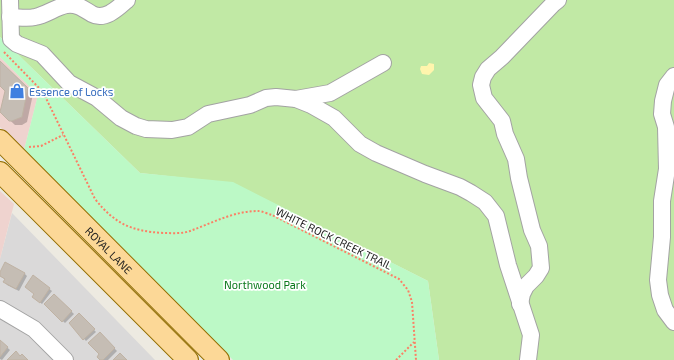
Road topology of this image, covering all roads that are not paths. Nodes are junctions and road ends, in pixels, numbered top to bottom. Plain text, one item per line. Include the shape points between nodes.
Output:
1 (10, 0) edge
2 (127, 0) edge
3 (558, 0) edge
4 (10, 17) junction
5 (383, 63) dead end
6 (674, 76) edge
7 (296, 99) junction
8 (0, 140) edge
9 (0, 172) edge
10 (520, 304) junction
11 (0, 309) edge
12 (674, 322) edge
13 (66, 360) edge
14 (188, 360) edge
15 (219, 360) edge
16 (528, 360) edge

1 - 4 street
2 - 4 street via 108,14 100,16 93,15 76,4 65,5 34,17
3 - 10 street via 488,69 481,85 484,98 502,121 516,159 530,223 540,246 541,268 526,286
4 - 7 street via 11,39 17,44 42,54 69,82 97,98 121,118 146,129 172,130 188,127 208,114 250,105 266,98 276,96
5 - 7 street via 330,93
6 - 12 street via 667,85 663,101 668,169 662,202 658,280 665,310
7 - 10 street via 334,118 360,144 376,153 460,187 485,202 496,216
8 - 15 main road, ROYAL LANE
9 - 14 main road, ROYAL LANE
10 - 16 street via 531,335
11 - 13 street via 34,329

